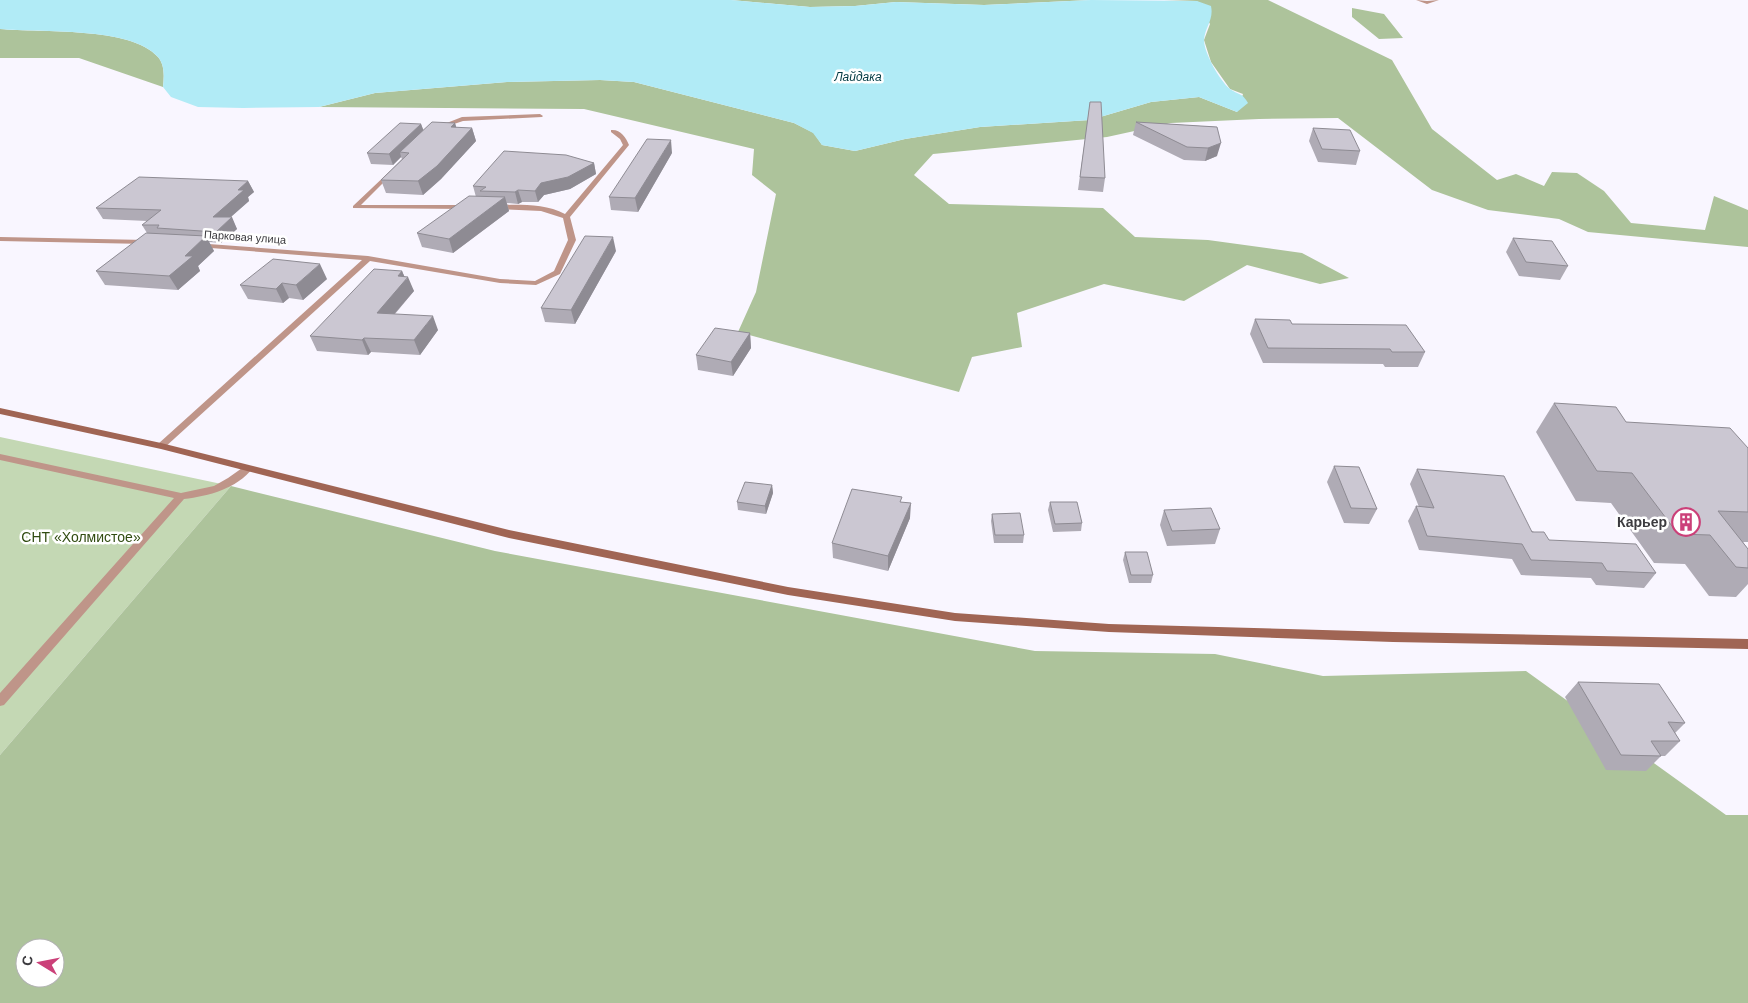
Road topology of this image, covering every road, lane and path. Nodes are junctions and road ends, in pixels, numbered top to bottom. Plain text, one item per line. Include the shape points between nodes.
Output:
1 (1418, 0) edge
2 (1437, 0) edge
3 (540, 116) dead end
4 (613, 131) dead end
5 (432, 133) edge
6 (397, 167) edge
7 (473, 207) edge
8 (483, 207) edge
9 (566, 218) junction
10 (0, 239) edge
11 (156, 242) edge
12 (185, 244) edge
13 (368, 258) junction
14 (0, 411) edge
15 (161, 446) junction
16 (0, 457) edge
17 (248, 468) junction
18 (181, 496) junction
19 (1748, 644) edge
20 (0, 701) edge

1 - 2 street via 1427,3
3 - 5 street via 462,119 439,126
4 - 9 street via 623,138 626,145
6 - 7 street via 355,207
8 - 9 street via 537,209 559,213
9 - 13 street, Парковая улица via 572,240 557,272 536,284 500,281
10 - 11 street
12 - 13 street, Парковая улица
13 - 15 street
14 - 15 main road
15 - 17 main road
16 - 18 street
17 - 18 street via 212,492
17 - 19 main road via 509,534 788,591 955,617 1109,628
18 - 20 street

